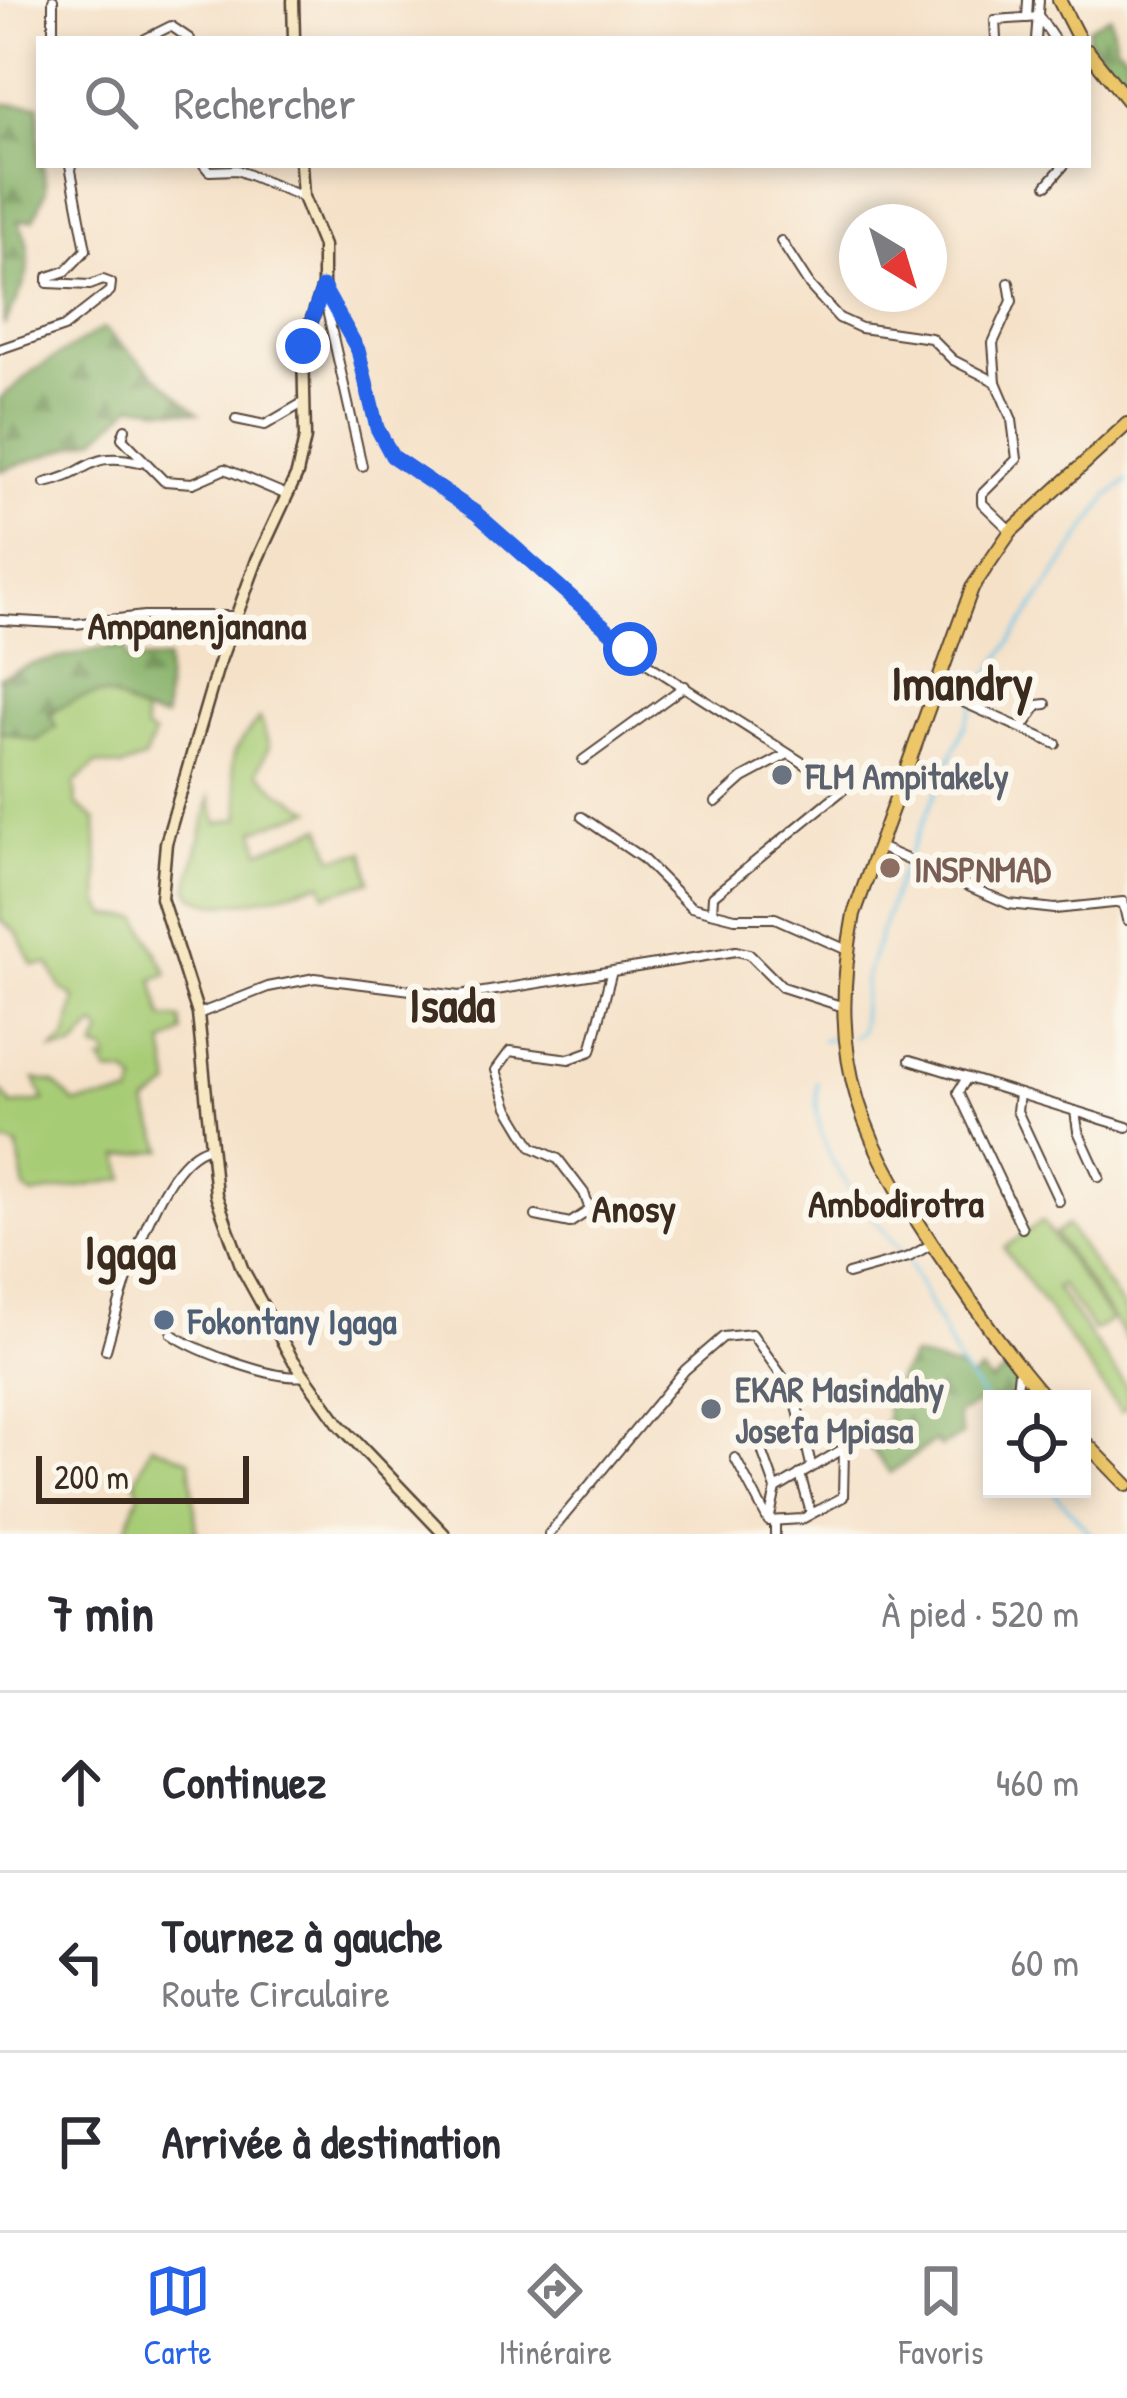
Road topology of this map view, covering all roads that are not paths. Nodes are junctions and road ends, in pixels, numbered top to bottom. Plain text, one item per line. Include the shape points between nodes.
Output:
1 (53, 0) edge
2 (293, 0) edge
3 (1028, 0) edge
4 (1040, 0) edge
5 (1059, 0) edge
6 (1040, 17) junction
7 (1028, 18) junction
8 (53, 36) edge
9 (151, 36) edge
10 (186, 36) edge
11 (294, 36) edge
12 (996, 36) edge
13 (1037, 36) edge
14 (1052, 36) edge
15 (1077, 36) edge
16 (1091, 55) edge
17 (1127, 100) edge
18 (71, 168) edge
19 (206, 168) edge
20 (301, 168) edge
21 (1061, 168) edge
22 (1047, 184) dead end
23 (303, 197) junction
24 (781, 241) dead end
25 (1009, 283) dead end
26 (323, 287) junction
27 (0, 349) edge
28 (995, 382) junction
29 (301, 404) junction
30 (236, 419) dead end
31 (1127, 424) edge
32 (125, 430) dead end
33 (142, 462) junction
34 (362, 466) dead end
35 (45, 483) dead end
36 (288, 496) junction
37 (1011, 531) junction
38 (239, 616) junction
39 (0, 620) edge
40 (685, 686) junction
41 (934, 689) junction
42 (1046, 704) dead end
43 (1022, 727) junction
44 (1056, 744) dead end
45 (786, 754) junction
46 (584, 760) dead end
47 (716, 802) dead end
48 (582, 817) dead end
49 (878, 846) junction
50 (1125, 901) edge
51 (712, 913) junction
52 (1127, 920) edge
53 (847, 950) junction
54 (611, 974) junction
55 (844, 1007) junction
56 (198, 1013) junction
57 (910, 1060) dead end
58 (967, 1078) junction
59 (1019, 1094) junction
60 (1075, 1112) junction
61 (1127, 1127) edge
62 (211, 1148) junction
63 (1099, 1177) dead end
64 (1059, 1201) dead end
65 (536, 1216) dead end
66 (1022, 1228) dead end
67 (932, 1244) junction
68 (848, 1274) dead end
69 (172, 1334) dead end
70 (106, 1350) dead end
71 (1019, 1368) junction
72 (304, 1376) junction
73 (1017, 1390) edge
74 (1038, 1390) edge
75 (1091, 1448) edge
76 (763, 1453) dead end
77 (735, 1458) dead end
78 (811, 1465) junction
79 (800, 1473) junction
80 (1127, 1485) edge
81 (776, 1489) junction
82 (811, 1513) junction
83 (772, 1521) junction
84 (444, 1534) edge
85 (549, 1534) edge
86 (775, 1534) edge

1 - 8 street
2 - 11 street
3 - 7 street
4 - 6 street
5 - 15 main road
6 - 7 street
6 - 13 street
6 - 14 street
7 - 12 street via 995,20
9 - 10 street via 171,26
16 - 17 main road
18 - 27 street via 86,250 48,283 103,280 110,291 64,327
19 - 23 street via 237,170
20 - 23 street
21 - 22 street
23 - 26 street via 322,234
24 - 28 street via 838,318 931,338
25 - 28 street via 1012,301 993,343
26 - 29 street via 303,346
26 - 34 street
26 - 40 street via 358,350 392,456 476,513 602,627
28 - 37 street via 1017,459 982,503
29 - 30 street via 265,425
29 - 36 street via 304,438
31 - 37 main road
32 - 33 street via 122,438
33 - 35 street via 107,455 73,477
33 - 36 street via 164,481 194,483 225,470
36 - 38 street
37 - 41 main road via 972,588
38 - 39 street
38 - 56 street via 160,877
40 - 45 street
40 - 46 street
41 - 43 street
41 - 49 main road
42 - 43 street
43 - 44 street
45 - 47 street
45 - 51 street via 844,789 713,896
48 - 51 street via 642,859 678,899
49 - 50 street via 1035,909
49 - 53 main road
50 - 52 street
51 - 53 street via 775,918
53 - 55 main road
54 - 55 street via 736,951 782,987
54 - 56 street via 459,996 315,978
54 - 65 street via 591,1051 569,1059 510,1051 496,1070 532,1147 558,1159 590,1210 570,1223
55 - 67 main road via 863,1128
56 - 62 street
57 - 58 street
58 - 59 street
58 - 66 street via 958,1092 966,1119
59 - 60 street
59 - 64 street via 1017,1111
60 - 61 street
60 - 63 street
62 - 70 street via 186,1161 140,1238
62 - 72 street via 220,1211 242,1268
67 - 68 street
67 - 71 main road
69 - 72 street via 272,1373
71 - 73 street
71 - 74 main road
72 - 84 street via 358,1446
75 - 80 main road
76 - 81 street
77 - 83 street
78 - 79 street
78 - 82 street via 848,1446 843,1497
78 - 85 street via 794,1394 752,1334 722,1337 685,1370
79 - 81 street
79 - 82 street
81 - 83 street
82 - 83 street
83 - 86 street

